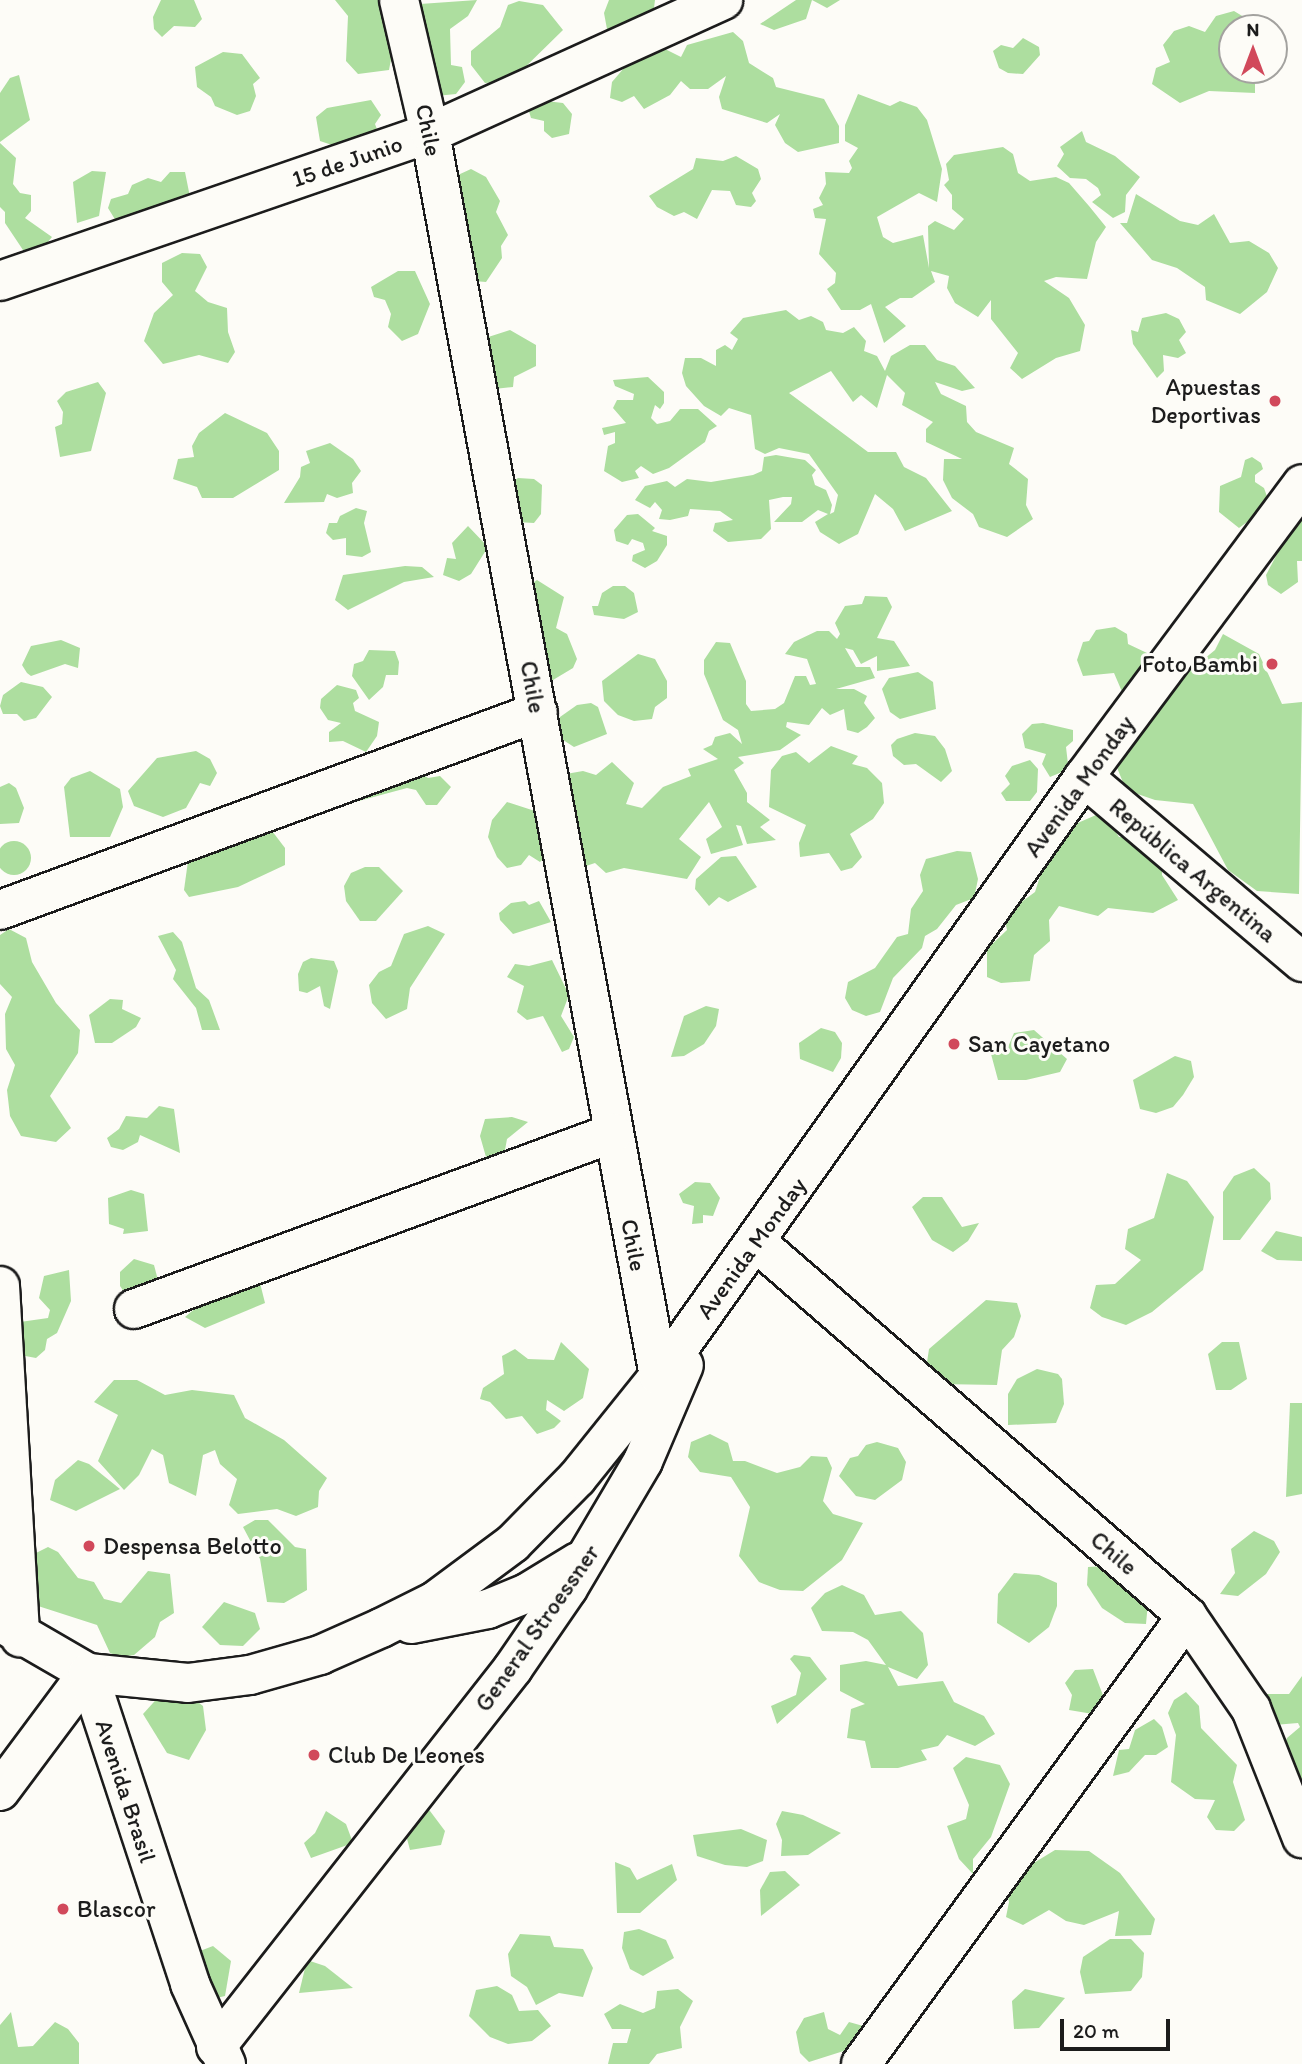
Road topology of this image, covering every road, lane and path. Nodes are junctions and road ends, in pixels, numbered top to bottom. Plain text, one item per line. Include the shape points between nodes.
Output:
1 (399, 0) edge
2 (723, 0) edge
3 (430, 133) junction
4 (0, 281) edge
5 (1302, 484) edge
6 (538, 712) junction
7 (1084, 777) junction
8 (0, 910) edge
9 (1302, 962) edge
10 (613, 1133) junction
11 (756, 1242) junction
12 (0, 1286) edge
13 (134, 1309) dead end
14 (705, 1312) junction
15 (659, 1376) junction
16 (591, 1552) junction
17 (1187, 1616) junction
18 (381, 1628) junction
19 (10, 1629) edge
20 (88, 1673) junction
21 (0, 1791) edge
22 (1302, 1838) edge
23 (221, 2056) edge
24 (861, 2064) edge

1 - 3 street, Chile
2 - 3 street, 15 de Junio
3 - 4 street, 15 de Junio
3 - 6 street, Chile
5 - 7 street, Avenida Monday
6 - 8 street
6 - 10 street, Chile
7 - 9 street, República Argentina
7 - 11 street, Avenida Monday
10 - 13 street
10 - 15 street, Chile
11 - 14 street, Avenida Monday
11 - 17 street, Chile
12 - 19 street
14 - 15 street, Avenida Monday
14 - 16 street, General Stroessner via 643,1461
15 - 18 street, Avenida Monday via 577,1478 513,1543 435,1601
16 - 18 street via 566,1572 488,1609
16 - 23 street, General Stroessner via 513,1668
17 - 22 street, Chile via 1251,1709
17 - 24 street
18 - 20 street, Avenida Monday via 320,1655 250,1675 188,1683
19 - 20 street, Avenida Monday
20 - 21 street
20 - 23 street, Avenida Brasil via 190,1984

